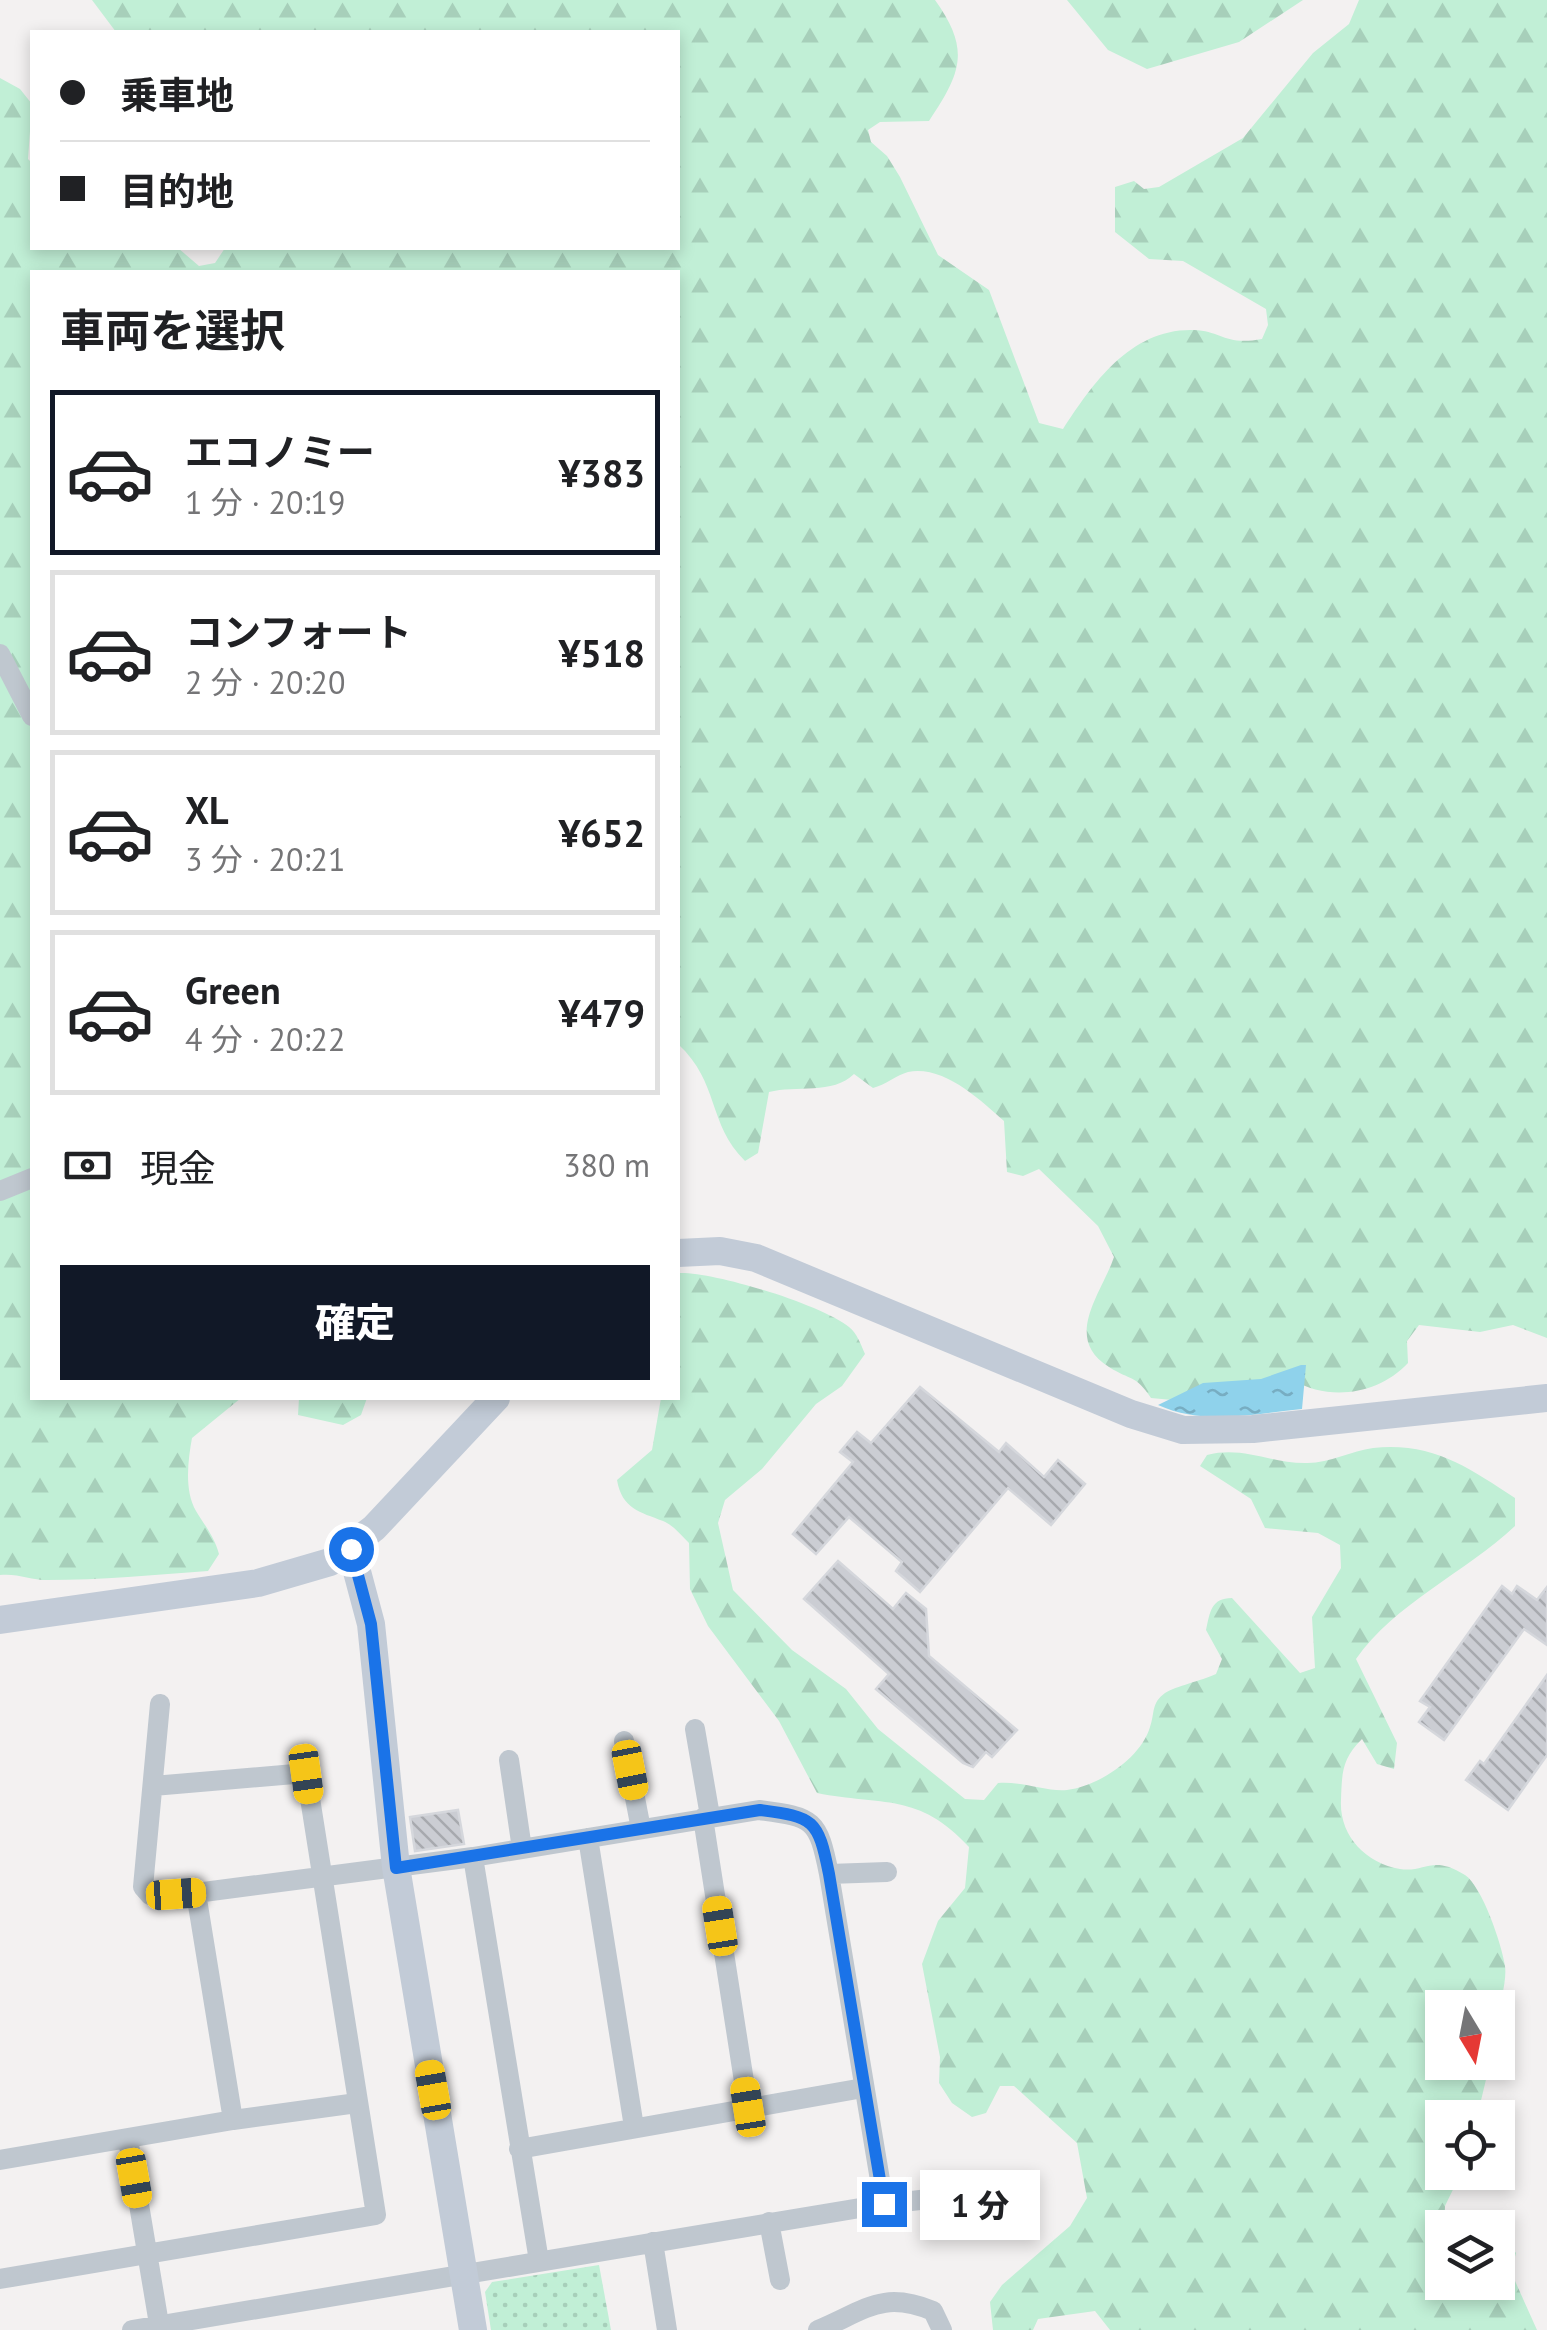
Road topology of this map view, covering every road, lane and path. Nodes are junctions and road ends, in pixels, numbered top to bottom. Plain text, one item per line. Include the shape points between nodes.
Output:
1 (0, 654) edge
2 (30, 712) edge
3 (30, 1179) edge
4 (0, 1191) edge
5 (680, 1253) edge
6 (1547, 1398) edge
7 (494, 1400) edge
8 (351, 1549) junction
9 (0, 1620) edge
10 (160, 1704) dead end
11 (696, 1729) dead end
12 (624, 1741) dead end
13 (509, 1760) dead end
14 (153, 1786) junction
15 (706, 1817) junction
16 (641, 1828) junction
17 (588, 1838) junction
18 (522, 1849) junction
19 (473, 1857) junction
20 (396, 1868) junction
21 (886, 1872) dead end
22 (829, 1874) junction
23 (320, 1879) junction
24 (196, 1892) junction
25 (864, 2088) junction
26 (357, 2103) junction
27 (748, 2107) junction
28 (233, 2120) junction
29 (634, 2126) junction
30 (128, 2139) junction
31 (519, 2148) junction
32 (0, 2160) edge
33 (938, 2198) dead end
34 (884, 2204) junction
35 (769, 2222) junction
36 (653, 2242) junction
37 (148, 2255) junction
38 (539, 2260) junction
39 (464, 2274) junction
40 (0, 2279) edge
41 (780, 2280) dead end
42 (160, 2328) edge
43 (132, 2330) edge
44 (473, 2330) edge
45 (667, 2330) edge
46 (818, 2330) edge
47 (942, 2330) edge

1 - 2 street
3 - 4 street
5 - 6 street via 756,1258 1183,1430
7 - 8 street
8 - 9 street via 288,1578
8 - 20 street via 371,1624
10 - 14 street
11 - 15 street
12 - 16 street
13 - 18 street
14 - 23 street via 306,1774
14 - 24 street via 143,1887 150,1895
15 - 16 street
15 - 22 street via 760,1810 803,1817 822,1836
15 - 27 street
16 - 17 street
17 - 18 street
17 - 29 street
18 - 19 street
19 - 20 street
19 - 31 street
20 - 23 street
20 - 39 street
21 - 22 street
22 - 25 street
23 - 24 street
23 - 26 street
24 - 28 street
25 - 27 street
25 - 34 street
26 - 28 street
26 - 37 street via 376,2214
27 - 29 street
28 - 30 street
29 - 31 street
30 - 32 street
30 - 37 street
31 - 38 street
33 - 34 street
34 - 35 street
35 - 36 street
35 - 41 street
36 - 38 street
36 - 45 street
37 - 40 street
37 - 42 street
38 - 39 street
39 - 42 street
39 - 44 street
42 - 43 street
46 - 47 street via 904,2299 933,2312

